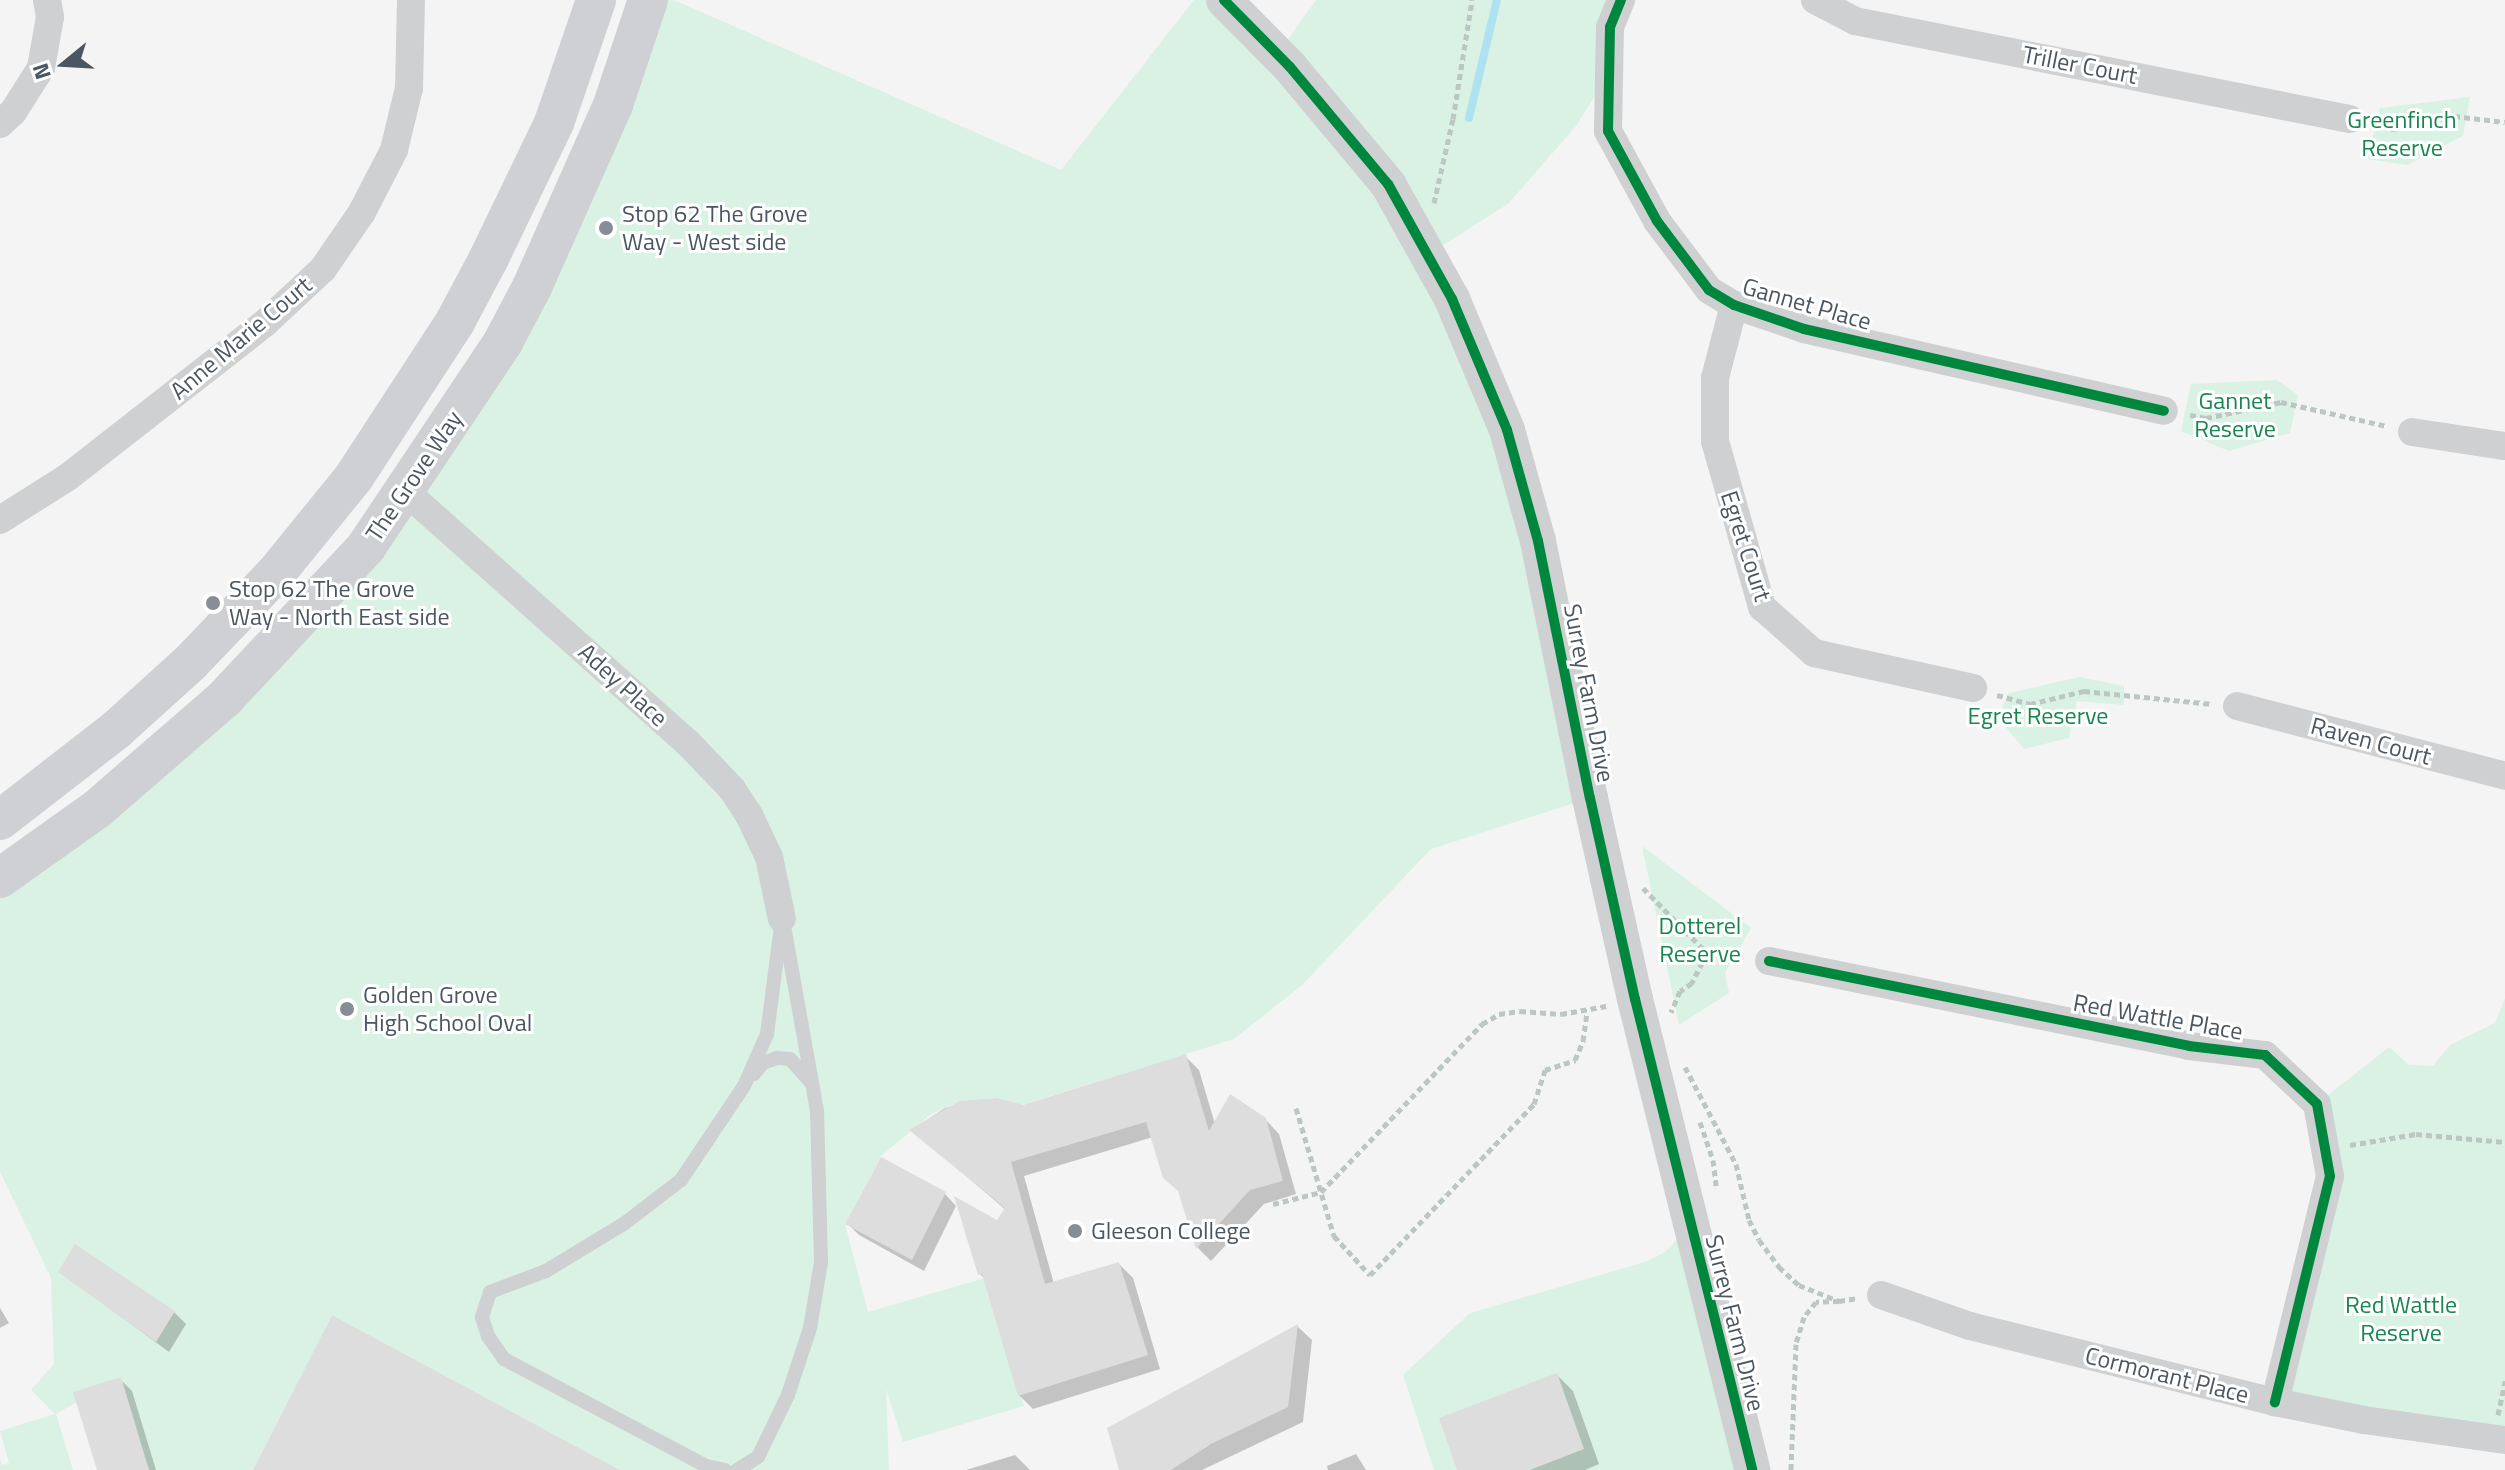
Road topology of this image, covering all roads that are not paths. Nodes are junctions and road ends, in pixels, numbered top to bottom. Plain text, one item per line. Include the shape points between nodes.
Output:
1 (47, 0) edge
2 (411, 0) edge
3 (596, 0) edge
4 (648, 0) edge
5 (1224, 0) edge
6 (1621, 0) edge
7 (1815, 0) edge
8 (2349, 119) road end
9 (0, 124) edge
10 (1734, 305) junction
11 (2164, 411) road end
12 (2412, 432) road end
13 (2505, 446) edge
14 (365, 461) junction
15 (405, 491) junction
16 (0, 520) edge
17 (1973, 688) road end
18 (2237, 706) road end
19 (2505, 776) edge
20 (0, 820) edge
21 (0, 878) edge
22 (782, 919) junction
23 (1769, 961) road end
24 (812, 1084) junction
25 (744, 1086) junction
26 (1881, 1295) dead end
27 (2275, 1402) junction
28 (2505, 1440) edge
29 (725, 1470) edge
30 (737, 1470) edge
31 (1752, 1470) edge

1 - 9 street via 50,17 41,68
2 - 16 street, Anne Marie Court via 409,88 394,150 362,212 323,269 265,323 68,477
3 - 14 main road, The Grove Way via 554,123 489,258 455,322
4 - 15 main road, The Grove Way via 613,105 532,287 503,342
5 - 31 street, Surrey Farm Drive via 1290,67 1388,184 1452,299 1501,416 1538,541 1635,999
6 - 10 street, Gannet Place via 1610,27 1608,131 1657,221 1709,290
7 - 8 street, Triller Court via 1855,21
10 - 11 street, Gannet Place via 1804,329
10 - 17 street, Egret Court via 1715,378 1715,441 1762,607 1814,653
12 - 13 street
14 - 15 main road
14 - 20 main road, The Grove Way via 276,573 201,652 116,730
15 - 21 main road, The Grove Way via 366,547 224,699 97,809
15 - 22 street, Adey Place via 677,733 732,789 769,857
18 - 19 street, Raven Court
22 - 24 lane
22 - 25 lane via 767,1034
23 - 27 street, Red Wattle Place via 2189,1046 2265,1055 2317,1104 2330,1176
24 - 25 lane via 790,1059 777,1058 763,1063
24 - 30 lane via 821,1173 821,1262 810,1328 788,1395 758,1457
25 - 29 lane via 681,1180 625,1223 546,1271 490,1292 482,1317 504,1359 706,1466
26 - 27 street, Cormorant Place via 1970,1326
27 - 28 street, Cormorant Place

